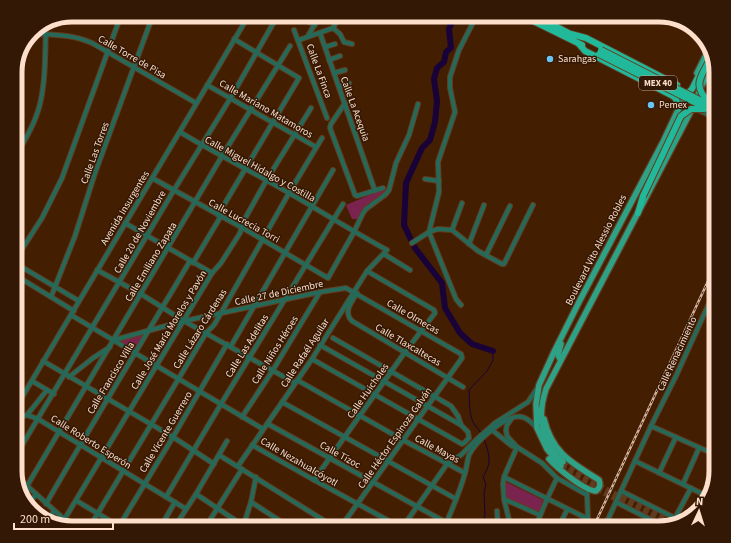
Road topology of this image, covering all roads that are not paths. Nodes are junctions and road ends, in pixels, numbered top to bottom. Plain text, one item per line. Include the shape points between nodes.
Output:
1 (119, 22) edge
2 (151, 22) edge
3 (245, 22) edge
4 (274, 22) edge
5 (309, 22) edge
6 (336, 22) edge
7 (473, 22) edge
8 (535, 22) edge
9 (548, 22) edge
10 (315, 24) joint
11 (333, 28) junction
12 (46, 30) edge
13 (294, 30) dead end
14 (320, 33) junction
15 (39, 34) edge
16 (46, 34) junction
17 (571, 34) junction
18 (308, 37) junction
19 (234, 39) junction
20 (299, 40) junction
21 (335, 44) dead end
22 (352, 44) dead end
23 (579, 44) junction
24 (290, 46) dead end
25 (325, 47) junction
26 (108, 52) junction
27 (256, 52) junction
28 (600, 52) junction
29 (340, 56) dead end
30 (706, 56) edge
31 (707, 59) edge
32 (329, 60) junction
33 (708, 63) edge
34 (278, 65) junction
35 (134, 67) junction
36 (345, 70) dead end
37 (709, 71) edge
38 (334, 73) junction
39 (349, 83) dead end
40 (702, 84) junction
41 (207, 85) junction
42 (676, 85) junction
43 (338, 87) junction
44 (689, 92) junction
45 (673, 96) junction
46 (706, 98) junction
47 (230, 99) junction
48 (709, 102) edge
49 (196, 103) junction
50 (345, 103) junction
51 (709, 103) edge
52 (418, 104) dead end
53 (709, 106) edge
54 (311, 108) dead end
55 (679, 108) junction
56 (709, 109) edge
57 (251, 111) junction
58 (700, 111) junction
59 (689, 114) junction
60 (709, 115) edge
61 (675, 116) junction
62 (327, 118) dead end
63 (272, 123) junction
64 (180, 132) junction
65 (295, 135) junction
66 (322, 138) dead end
67 (202, 145) junction
68 (22, 146) edge
69 (316, 147) junction
70 (222, 156) junction
71 (244, 169) junction
72 (333, 170) dead end
73 (152, 178) junction
74 (425, 179) dead end
75 (266, 181) junction
76 (439, 181) junction
77 (383, 188) dead end
78 (174, 190) junction
79 (375, 190) junction
80 (289, 193) junction
81 (196, 203) junction
82 (462, 203) dead end
83 (343, 204) dead end
84 (484, 205) dead end
85 (533, 205) dead end
86 (510, 206) dead end
87 (312, 207) junction
88 (638, 213) junction
89 (219, 216) junction
90 (333, 220) junction
91 (125, 223) junction
92 (241, 227) junction
93 (452, 230) junction
94 (354, 232) junction
95 (429, 232) junction
96 (147, 236) junction
97 (263, 240) junction
98 (412, 243) dead end
99 (469, 244) junction
100 (169, 248) junction
101 (22, 249) edge
102 (385, 252) junction
103 (285, 253) junction
104 (486, 255) junction
105 (192, 262) junction
106 (306, 266) junction
107 (22, 268) edge
108 (97, 270) junction
109 (367, 270) junction
110 (410, 270) dead end
111 (212, 273) junction
112 (22, 279) edge
113 (120, 282) junction
114 (55, 287) junction
115 (320, 292) junction
116 (355, 292) junction
117 (141, 294) junction
118 (51, 297) junction
119 (286, 298) junction
120 (79, 301) junction
121 (709, 304) edge
122 (461, 305) dead end
123 (577, 305) junction
124 (254, 306) junction
125 (163, 307) junction
126 (587, 309) junction
127 (72, 313) junction
128 (221, 314) junction
129 (184, 321) junction
130 (92, 328) junction
131 (150, 330) junction
132 (421, 331) junction
133 (206, 333) junction
134 (563, 334) junction
135 (573, 337) junction
136 (333, 338) dead end
137 (114, 340) junction
138 (229, 345) junction
139 (320, 345) junction
140 (110, 347) junction
141 (405, 352) junction
142 (135, 353) junction
143 (463, 356) joint
144 (250, 357) junction
145 (312, 359) junction
146 (560, 359) junction
147 (43, 361) junction
148 (157, 366) junction
149 (273, 370) junction
150 (391, 372) junction
151 (67, 375) junction
152 (448, 378) junction
153 (178, 379) junction
154 (32, 381) junction
155 (296, 381) junction
156 (384, 382) junction
157 (539, 385) junction
158 (86, 386) junction
159 (463, 387) dead end
160 (47, 390) junction
161 (199, 392) junction
162 (54, 394) junction
163 (375, 394) junction
164 (22, 397) edge
165 (434, 397) junction
166 (107, 399) junction
167 (282, 402) junction
168 (221, 404) junction
169 (427, 406) junction
170 (542, 406) junction
171 (129, 412) junction
172 (27, 415) junction
173 (360, 416) junction
174 (22, 417) edge
175 (242, 417) junction
176 (513, 417) junction
177 (418, 418) junction
178 (38, 419) junction
179 (268, 424) junction
180 (151, 425) junction
181 (461, 425) junction
182 (651, 426) junction
183 (537, 428) junction
184 (263, 429) junction
185 (492, 430) junction
186 (59, 432) junction
187 (487, 432) junction
188 (172, 437) junction
189 (344, 437) junction
190 (676, 437) junction
191 (403, 440) junction
192 (227, 441) dead end
193 (476, 442) junction
194 (22, 445) edge
195 (80, 445) junction
196 (252, 445) junction
197 (517, 447) junction
198 (699, 448) junction
199 (194, 450) junction
200 (709, 452) edge
201 (219, 455) junction
202 (101, 458) junction
203 (330, 458) junction
204 (388, 461) junction
205 (635, 461) junction
206 (214, 464) junction
207 (447, 464) junction
208 (238, 466) junction
209 (242, 469) junction
210 (123, 471) junction
211 (465, 473) junction
212 (659, 473) junction
213 (256, 477) junction
214 (504, 477) junction
215 (557, 478) junction
216 (314, 480) junction
217 (373, 483) junction
218 (24, 484) edge
219 (144, 484) junction
220 (683, 484) junction
221 (27, 486) junction
222 (433, 486) junction
223 (587, 488) junction
224 (691, 488) junction
225 (622, 491) junction
226 (697, 491) edge
227 (36, 494) junction
228 (196, 494) junction
229 (587, 495) junction
230 (166, 497) junction
231 (504, 498) junction
232 (547, 498) junction
233 (456, 499) junction
234 (31, 500) edge
235 (76, 501) junction
236 (175, 502) junction
237 (251, 502) junction
238 (616, 502) junction
239 (46, 504) junction
240 (358, 504) junction
241 (417, 507) junction
242 (218, 508) junction
243 (186, 509) junction
244 (567, 510) junction
245 (54, 511) junction
246 (497, 511) dead end
247 (98, 514) junction
248 (540, 515) junction
249 (51, 516) edge
250 (675, 518) joint
251 (588, 519) joint
252 (64, 520) joint
253 (94, 521) edge
254 (110, 521) edge
255 (123, 521) edge
256 (164, 521) edge
257 (178, 521) edge
258 (210, 521) edge
259 (237, 521) edge
260 (246, 521) edge
261 (280, 521) edge
262 (325, 521) edge
263 (346, 521) edge
264 (389, 521) edge
265 (407, 521) edge
266 (442, 521) edge
267 (447, 521) edge
268 (498, 521) edge
269 (509, 521) edge
270 (538, 521) edge
271 (562, 521) edge
272 (607, 521) edge
273 (653, 521) edge

1 - 26 street
2 - 35 street, Calle Las Torres
3 - 19 street, Avenida Insurgentes
4 - 27 street, Calle 20 de Noviembre
5 - 10 street
6 - 11 street
7 - 76 street via 459,50 450,77 455,112 438,162
8 - 23 highway, MEX 40
9 - 17 highway, MEX 40
10 - 18 street
11 - 14 street
11 - 22 street via 344,42
12 - 16 street
13 - 20 street, Calle La Finca
14 - 18 street
14 - 25 street, Calle La Acequia
15 - 16 street, Calle Torre de Pisa
16 - 26 street, Calle Torre de Pisa via 79,37
16 - 68 street via 40,105
17 - 28 highway, MEX 40
17 - 42 highway via 586,38
18 - 20 street
19 - 27 street
19 - 41 street, Avenida Insurgentes
20 - 62 street, Calle La Finca
21 - 25 street
23 - 28 highway, MEX 40
23 - 45 highway via 593,55
24 - 34 street, Calle Emiliano Zapata
25 - 32 street, Calle La Acequia
26 - 35 street, Calle Torre de Pisa
26 - 101 street via 62,178
27 - 34 street
27 - 47 street, Calle 20 de Noviembre
28 - 53 highway, MEX 40, bridge
29 - 32 street
30 - 44 main road, Boulevard Vito Alessio Robles
31 - 44 highway
32 - 38 street, Calle La Acequia
33 - 51 highway, bridge via 699,80 699,90
34 - 57 street, Calle Emiliano Zapata
34 - 63 street, Calle Francisco Villa via 299,77
35 - 49 street, Calle Torre de Pisa
35 - 114 street, Calle Las Torres
36 - 38 street
37 - 40 main road, Boulevard Vito Alessio Robles
38 - 43 street, Calle La Acequia
39 - 43 street
40 - 46 street
40 - 59 main road, Boulevard Vito Alessio Robles
41 - 47 street, Calle Mariano Matamoros
41 - 49 street, Avenida Insurgentes
42 - 44 highway
42 - 45 highway via 677,93
43 - 50 street, Calle La Acequia
44 - 45 highway
44 - 55 main road, Boulevard Vito Alessio Robles
44 - 59 highway
45 - 55 highway
46 - 48 street
46 - 58 street via 699,104
47 - 57 street, Calle Mariano Matamoros
47 - 67 street, Calle 20 de Noviembre
49 - 64 street, Avenida Insurgentes
50 - 79 street, Calle La Acequia
50 - 79 street via 330,126 356,196
52 - 94 street via 389,190 366,209
54 - 65 street, Calle José María Morelos y Pavón
55 - 61 main road, Boulevard Vito Alessio Robles
56 - 88 highway, bridge via 696,108 681,116 643,196
57 - 63 street, Calle Mariano Matamoros
57 - 70 street, Calle Emiliano Zapata
58 - 59 street
58 - 59 main road
58 - 60 street
59 - 61 main road
59 - 88 main road, Boulevard Vito Alessio Robles
61 - 123 main road, Boulevard Vito Alessio Robles
63 - 65 street, Calle Mariano Matamoros
63 - 71 street, Calle Francisco Villa
64 - 67 street, Calle Miguel Hidalgo y Costilla
64 - 73 street, Avenida Insurgentes
65 - 69 street, Calle Mariano Matamoros
65 - 75 street, Calle José María Morelos y Pavón
66 - 69 street, Calle Lázaro Cárdenas
67 - 70 street, Calle Miguel Hidalgo y Costilla
67 - 78 street, Calle 20 de Noviembre
69 - 80 street, Calle Lázaro Cárdenas
70 - 71 street, Calle Miguel Hidalgo y Costilla
70 - 81 street, Calle Emiliano Zapata
71 - 75 street, Calle Miguel Hidalgo y Costilla
71 - 89 street, Calle Francisco Villa
72 - 87 street, Calle Vicente Guerrero
73 - 78 street, Calle Lucrecia Torri
73 - 91 street, Avenida Insurgentes
74 - 76 street
75 - 80 street, Calle Miguel Hidalgo y Costilla
75 - 92 street, Calle José María Morelos y Pavón
76 - 95 street via 439,192
77 - 79 street
78 - 81 street, Calle Lucrecia Torri
78 - 96 street, Calle 20 de Noviembre
80 - 87 street, Calle Miguel Hidalgo y Costilla
80 - 97 street, Calle Lázaro Cárdenas
81 - 89 street, Calle Lucrecia Torri
81 - 100 street, Calle Emiliano Zapata
82 - 93 street
83 - 90 street, Calle Las Adelitas
84 - 99 street
85 - 104 street via 504,264
86 - 104 street
87 - 90 street, Calle Miguel Hidalgo y Costilla
87 - 103 street, Calle Vicente Guerrero
88 - 126 main road, Boulevard Vito Alessio Robles
89 - 92 street, Calle Lucrecia Torri
89 - 105 street, Calle Francisco Villa
90 - 94 street, Calle Miguel Hidalgo y Costilla
90 - 106 street, Calle Las Adelitas
91 - 96 street
91 - 108 street, Avenida Insurgentes
92 - 97 street, Calle Lucrecia Torri
92 - 111 street, Calle José María Morelos y Pavón via 240,233
93 - 95 street via 438,229
93 - 99 street
94 - 102 street, Calle Miguel Hidalgo y Costilla
94 - 106 street, Calle Lucrecia Torri via 328,278
95 - 98 street
95 - 122 street via 456,299
96 - 100 street
96 - 113 street, Calle 20 de Noviembre
97 - 103 street, Calle Lucrecia Torri
97 - 128 street, Calle Lázaro Cárdenas
99 - 104 street
100 - 105 street
100 - 117 street, Calle Emiliano Zapata
102 - 109 street, Calle Rafaél Aguilar
102 - 110 street, Calle Miguel Hidalgo y Costilla
103 - 106 street, Calle Lucrecia Torri
103 - 124 street, Calle Vicente Guerrero
105 - 111 street
105 - 125 street, Calle Francisco Villa
106 - 119 street, Calle Las Adelitas
107 - 114 street
108 - 113 street, Calle Mayas
108 - 120 street, Avenida Insurgentes
109 - 116 street, Calle Rafaél Aguilar
109 - 132 street, Calle Huicholes via 435,312
111 - 129 street, Calle José María Morelos y Pavón
112 - 118 street
113 - 117 street, Calle Mayas
113 - 130 street, Calle 20 de Noviembre
114 - 118 street, Calle Las Torres
114 - 120 street
115 - 116 street, Calle 27 de Diciembre via 346,288
115 - 119 street, Calle 27 de Diciembre
115 - 149 street, Calle Niños Héroes
116 - 132 street, Calle Olmecas
116 - 139 street, Calle Rafaél Aguilar
116 - 141 street, Calle Tlaxcaltecas via 348,309 352,321
117 - 125 street, Calle Mayas
117 - 137 street, Calle Emiliano Zapata
118 - 127 street
119 - 124 street, Calle 27 de Diciembre
119 - 144 street, Calle Las Adelitas
120 - 127 street, Avenida Insurgentes
121 - 182 street, Calle Renacimiento
123 - 126 main road via 584,304
123 - 134 main road, Boulevard Vito Alessio Robles
123 - 135 main road via 570,329
124 - 128 street, Calle 27 de Diciembre
124 - 138 street, Calle Vicente Guerrero
125 - 129 street, Calle Mayas
125 - 131 street, Calle Francisco Villa
126 - 135 main road, Boulevard Vito Alessio Robles
127 - 130 street
127 - 147 street, Avenida Insurgentes
128 - 129 street, Calle 27 de Diciembre
128 - 133 street, Calle Lázaro Cárdenas
129 - 131 street, Calle 27 de Diciembre
129 - 133 street, Calle Mayas
129 - 148 street, Calle José María Morelos y Pavón
130 - 137 street
130 - 151 street, Calle 20 de Noviembre
131 - 137 street, Calle 27 de Diciembre
131 - 142 street, Calle Francisco Villa
132 - 141 street, Calle Huicholes
132 - 143 street, Calle Olmecas
133 - 138 street, Calle Mayas
133 - 153 street, Calle Lázaro Cárdenas
134 - 146 main road via 558,353
134 - 157 main road, Boulevard Vito Alessio Robles
135 - 146 main road, Boulevard Vito Alessio Robles
136 - 150 street
137 - 140 street, Calle Emiliano Zapata
137 - 142 street
138 - 144 street, Calle Mayas
138 - 161 street, Calle Vicente Guerrero
139 - 145 street, Calle Rafaél Aguilar
139 - 156 street
140 - 151 street
140 - 158 street, Calle Emiliano Zapata
141 - 150 street, Calle Huicholes
141 - 152 street, Calle Tlaxcaltecas
142 - 148 street
142 - 166 street, Calle Francisco Villa
143 - 152 street, Calle Héctor Espinoza Galván
144 - 149 street, Calle Mayas
144 - 168 street, Calle Las Adelitas
145 - 155 street, Calle Rafaél Aguilar
145 - 163 street
146 - 170 main road, Boulevard Vito Alessio Robles via 546,389
147 - 151 street
147 - 154 street, Avenida Insurgentes
148 - 153 street
148 - 171 street, Calle José María Morelos y Pavón
149 - 155 street, Calle Mayas
149 - 175 street, Calle Niños Héroes
150 - 156 street, Calle Huicholes
150 - 165 street
151 - 158 street
151 - 162 street, Calle 20 de Noviembre
152 - 159 street, Calle Tlaxcaltecas
152 - 165 street, Calle Héctor Espinoza Galván
153 - 161 street
153 - 180 street, Calle Lázaro Cárdenas
154 - 160 street
154 - 164 street, Avenida Insurgentes
155 - 167 street, Calle Rafaél Aguilar
155 - 173 street, Calle Mayas
156 - 163 street, Calle Huicholes
156 - 169 street
157 - 183 main road, Boulevard Vito Alessio Robles via 536,404
157 - 187 street via 528,402 502,418
158 - 166 street
158 - 186 street, Calle Emiliano Zapata
160 - 162 street
160 - 172 street
161 - 168 street
161 - 188 street, Calle Vicente Guerrero
162 - 178 street, Calle 20 de Noviembre
163 - 173 street, Calle Huicholes
163 - 177 street
165 - 169 street, Calle Héctor Espinoza Galván
165 - 181 street via 451,406
166 - 171 street
166 - 195 street, Calle Francisco Villa
167 - 179 street, Calle Rafaél Aguilar
167 - 189 street
168 - 175 street
168 - 199 street, Calle Las Adelitas
169 - 177 street, Calle Héctor Espinoza Galván
169 - 181 street
170 - 183 main road, Boulevard Vito Alessio Robles via 544,435 562,464 547,449
170 - 223 main road via 549,437 554,446 566,459 599,480 599,488 596,491
171 - 180 street
171 - 202 street, Calle José María Morelos y Pavón
172 - 174 street
172 - 178 street, Calle Roberto Esperón
173 - 189 street, Calle Huicholes
173 - 191 street, Calle Mayas
175 - 184 street
176 - 183 street via 526,418
176 - 185 street
176 - 197 street via 506,430 507,436
177 - 181 street via 462,444 469,438 469,434
177 - 191 street, Calle Héctor Espinoza Galván
178 - 186 street, Calle Roberto Esperón
178 - 194 street, Calle 20 de Noviembre
179 - 184 street, Calle Rafaél Aguilar
179 - 203 street, Calle Tízoc
180 - 188 street
180 - 210 street, Calle Lázaro Cárdenas
182 - 190 street
182 - 205 street, Calle Renacimiento
183 - 223 main road via 539,441 550,460 559,470
184 - 196 street, Calle Rafaél Aguilar
185 - 187 street
185 - 197 street
186 - 195 street, Calle Roberto Esperón
186 - 221 street, Calle Emiliano Zapata
187 - 193 street
188 - 199 street
188 - 219 street, Calle Vicente Guerrero
189 - 203 street, Calle Huicholes
189 - 204 street
190 - 198 street
190 - 212 street
191 - 204 street, Calle Héctor Espinoza Galván
191 - 207 street, Calle Mayas
192 - 201 street
193 - 207 street
193 - 211 street via 469,455
195 - 202 street, Calle Roberto Esperón
195 - 239 street, Calle Francisco Villa
196 - 208 street, Calle Rafaél Aguilar
196 - 216 street, Calle Nezahualcóyotl
197 - 214 street
197 - 215 street via 542,463
198 - 200 street
198 - 220 street
199 - 206 street
199 - 230 street, Calle Las Adelitas
201 - 206 street
201 - 208 street
202 - 210 street, Calle Roberto Esperón
202 - 235 street, Calle José María Morelos y Pavón
203 - 216 street, Calle Huicholes
203 - 217 street, Calle Tízoc
204 - 217 street, Calle Héctor Espinoza Galván
204 - 222 street
205 - 212 street
205 - 225 street, Calle Renacimiento
206 - 228 street
207 - 211 street, Calle Mayas
207 - 222 street
208 - 209 street
209 - 213 street
209 - 242 street
210 - 219 street, Calle Roberto Esperón
210 - 247 street, Calle Lázaro Cárdenas
211 - 233 street
212 - 220 street
213 - 237 street
213 - 262 street
214 - 231 street
214 - 232 street
215 - 229 street
215 - 232 street
216 - 240 street, Calle Nezahualcóyotl
217 - 240 street, Calle Héctor Espinoza Galván
217 - 241 street, Calle Tízoc
218 - 221 street
219 - 230 street, Calle Roberto Esperón
219 - 255 street, Calle Vicente Guerrero
220 - 224 street
221 - 227 street
222 - 233 street
222 - 241 street
223 - 229 street
224 - 226 street
224 - 250 street
225 - 238 street, Calle Renacimiento
225 - 250 street
227 - 234 street
227 - 239 street
228 - 242 street
228 - 243 street
229 - 251 street
230 - 236 street, Calle Roberto Esperón
231 - 248 street
231 - 269 street
232 - 244 street
232 - 248 street
233 - 267 street
235 - 247 street
235 - 252 street, Calle José María Morelos y Pavón
236 - 243 street, Calle Roberto Esperón
236 - 256 street
237 - 260 street
237 - 261 street
238 - 272 street, Calle Renacimiento
238 - 273 street
239 - 245 street
240 - 263 street, Calle Héctor Espinoza Galván
240 - 264 street, Calle Nezahualcóyotl
241 - 265 street
241 - 266 street, Calle Tízoc
242 - 258 street
242 - 259 street
243 - 257 street
244 - 251 street
244 - 271 street
245 - 249 street
245 - 252 street
246 - 268 street
247 - 253 street, Calle Lázaro Cárdenas
247 - 254 street
248 - 270 street

